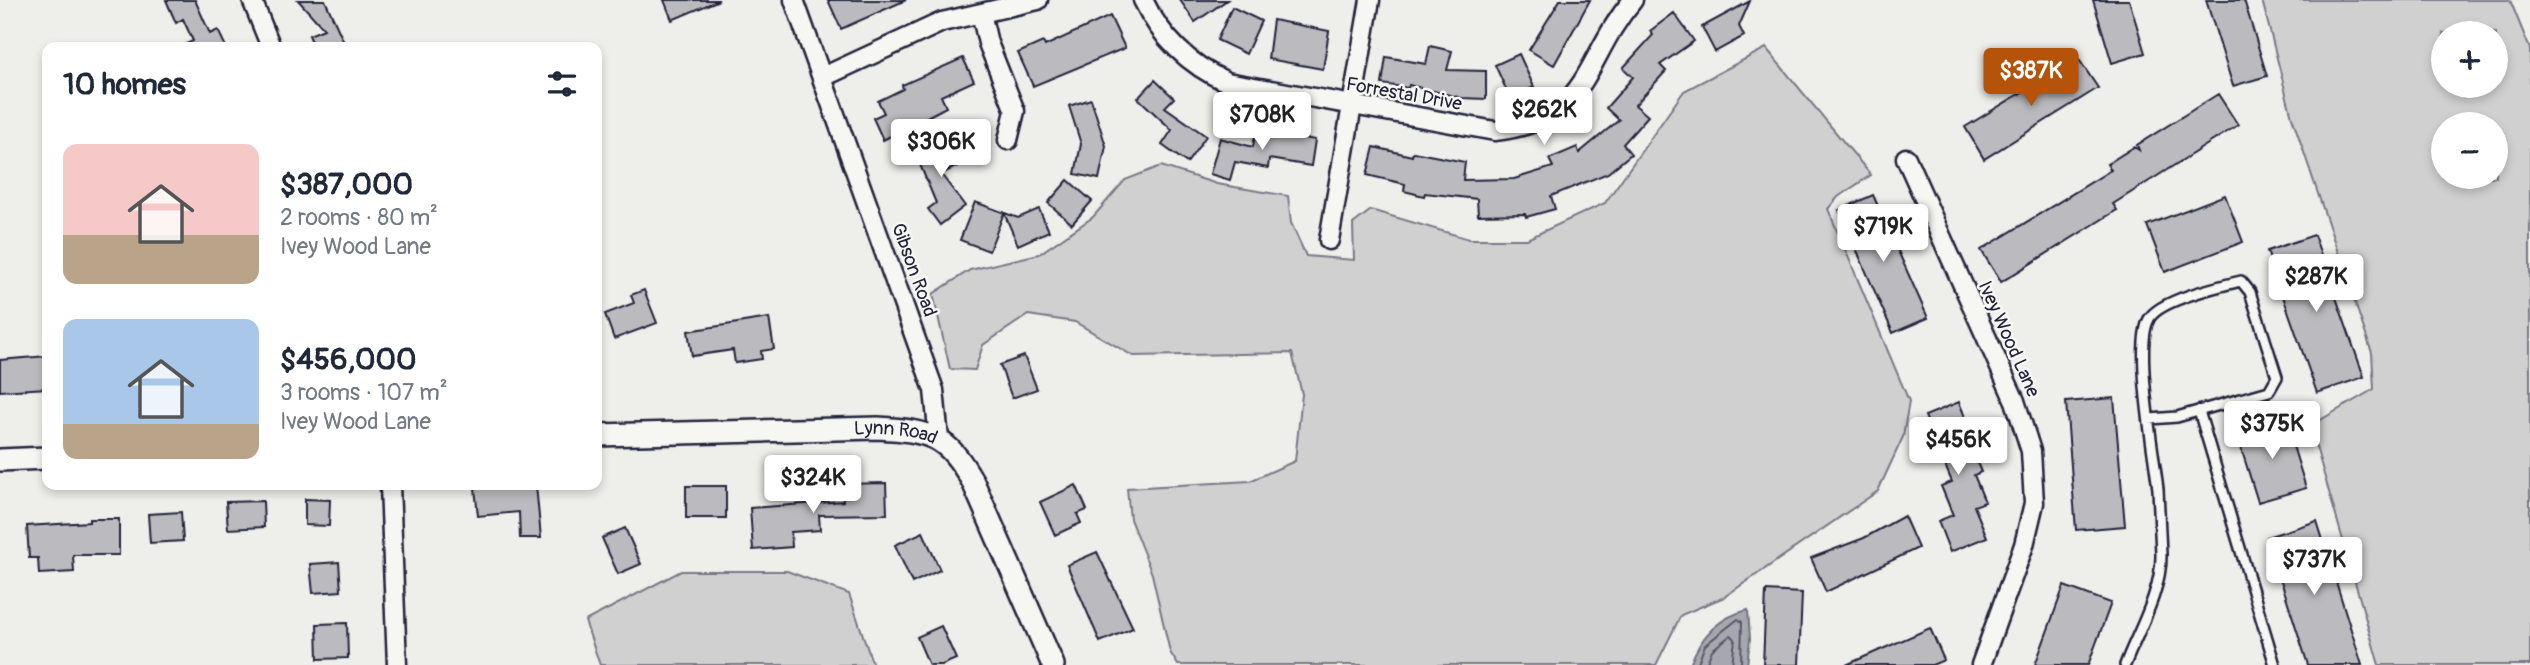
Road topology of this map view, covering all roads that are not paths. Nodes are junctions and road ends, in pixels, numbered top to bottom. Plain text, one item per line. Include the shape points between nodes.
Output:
1 (252, 0) edge
2 (794, 0) edge
3 (1038, 0) edge
4 (1143, 0) edge
5 (1370, 0) edge
6 (1633, 0) edge
7 (981, 13) junction
8 (269, 42) edge
9 (822, 77) junction
10 (1352, 106) junction
11 (1008, 140) dead end
12 (1906, 158) dead end
13 (1329, 240) dead end
14 (2199, 411) junction
15 (2150, 419) junction
16 (602, 435) edge
17 (939, 439) junction
18 (42, 458) edge
19 (0, 460) edge
20 (390, 490) edge
21 (397, 665) edge
22 (1053, 665) edge
23 (1980, 665) edge
24 (2125, 665) edge
25 (2275, 665) edge

1 - 8 street
2 - 9 street, Gibson Road
3 - 7 street
4 - 10 street, Forrestal Drive via 1179,52 1212,75 1242,87
5 - 10 street
6 - 10 street, Forrestal Drive via 1615,23 1579,90 1548,116 1528,125 1495,131
7 - 9 street via 942,22
7 - 11 street via 1015,111
9 - 17 street, Gibson Road via 934,390
10 - 13 street
12 - 23 street, Ivey Wood Lane via 2015,401 2031,451 2034,503 2024,545
14 - 15 lane
14 - 15 lane via 2269,391 2277,377 2250,292 2241,281 2170,304 2148,320 2144,338
14 - 25 lane
15 - 24 lane via 2158,494 2159,573
16 - 17 street, Lynn Road via 877,428
17 - 22 street, Lynn Road via 973,482
18 - 19 street
20 - 21 street

